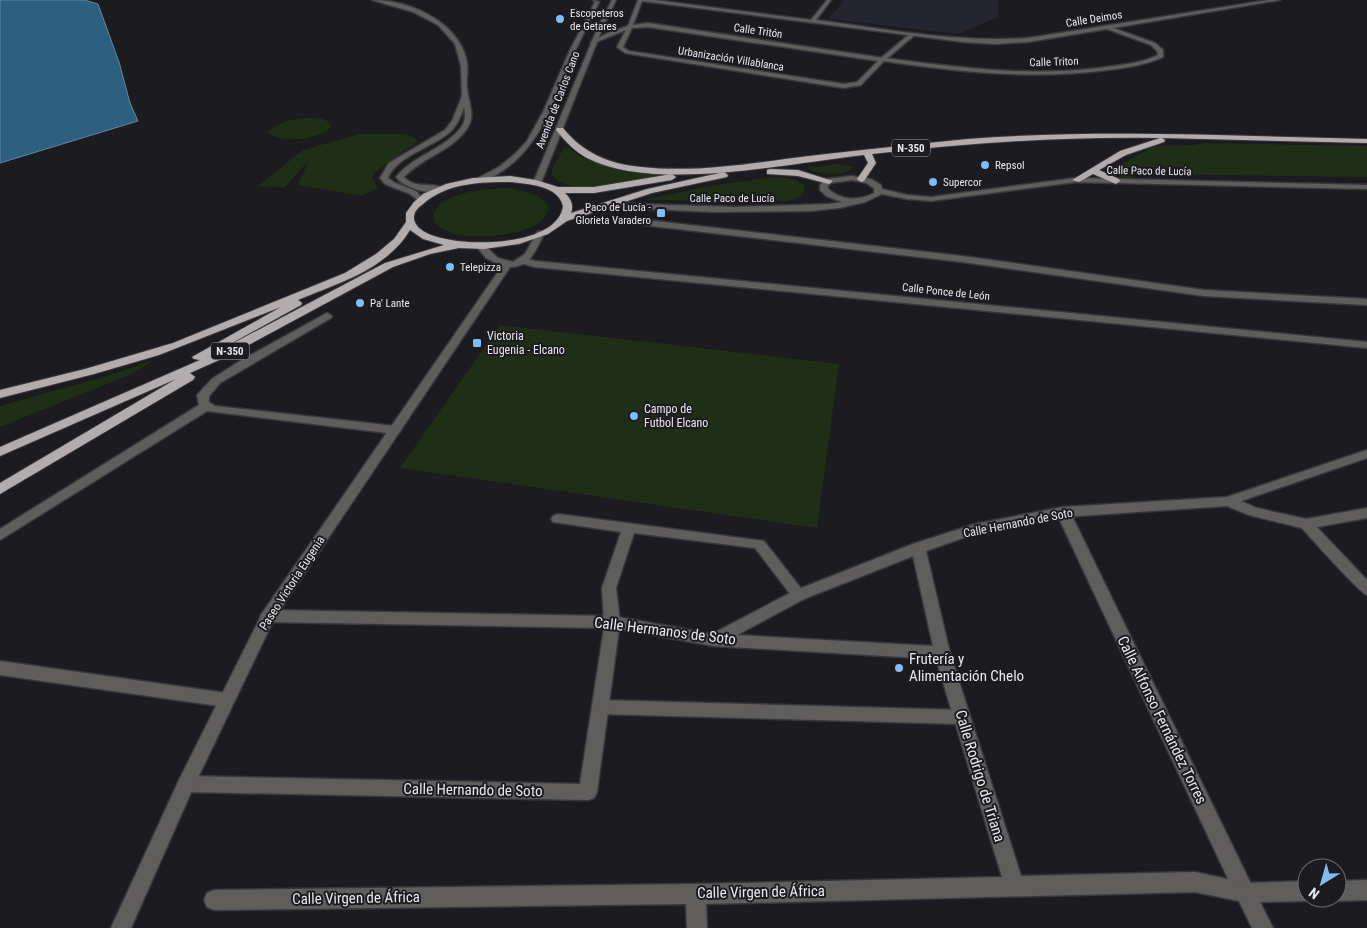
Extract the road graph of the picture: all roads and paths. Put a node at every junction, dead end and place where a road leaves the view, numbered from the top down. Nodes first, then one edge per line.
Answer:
1 (374, 0) edge
2 (595, 0) edge
3 (614, 0) edge
4 (642, 0) edge
5 (655, 0) edge
6 (830, 0) edge
7 (1232, 0) edge
8 (1278, 0) edge
9 (1231, 7) junction
10 (813, 21) junction
11 (630, 27) junction
12 (1106, 27) junction
13 (913, 34) junction
14 (593, 43) junction
15 (883, 59) junction
16 (465, 96) junction
17 (560, 130) junction
18 (1082, 136) junction
19 (1176, 137) junction
20 (1367, 141) edge
21 (867, 152) junction
22 (1123, 153) junction
23 (714, 169) junction
24 (741, 169) junction
25 (1094, 170) junction
26 (722, 176) junction
27 (861, 179) junction
28 (481, 180) junction
29 (1076, 180) junction
30 (829, 181) junction
31 (1116, 181) junction
32 (536, 183) junction
33 (1367, 187) edge
34 (441, 189) junction
35 (556, 190) junction
36 (879, 191) junction
37 (931, 198) junction
38 (868, 199) junction
39 (420, 200) junction
40 (858, 200) junction
41 (604, 205) junction
42 (564, 219) junction
43 (410, 222) junction
44 (646, 223) dead end
45 (540, 234) junction
46 (458, 245) junction
47 (480, 246) junction
48 (523, 261) junction
49 (508, 264) junction
50 (350, 274) junction
51 (1367, 302) edge
52 (327, 316) dead end
53 (1367, 345) edge
54 (224, 354) junction
55 (0, 394) edge
56 (206, 406) junction
57 (395, 430) junction
58 (0, 445) edge
59 (0, 452) edge
60 (1367, 454) edge
61 (0, 489) edge
62 (1228, 501) junction
63 (1062, 512) junction
64 (1367, 513) edge
65 (558, 520) dead end
66 (1306, 524) junction
67 (629, 528) junction
68 (0, 534) edge
69 (918, 548) junction
70 (1367, 590) edge
71 (799, 595) junction
72 (268, 616) junction
73 (612, 622) junction
74 (714, 640) junction
75 (942, 653) junction
76 (0, 668) edge
77 (226, 700) junction
78 (600, 706) junction
79 (962, 717) junction
80 (186, 784) junction
81 (1014, 887) junction
82 (1367, 890) edge
83 (1297, 891) edge
84 (1347, 891) edge
85 (1246, 893) junction
86 (696, 894) junction
87 (214, 900) dead end
88 (121, 928) edge
89 (697, 928) edge
90 (1263, 928) edge

1 - 16 street
2 - 28 street, Avenida de Carlos Cano
3 - 14 street, Avenida de Carlos Cano
4 - 5 street, Calle Deimos
4 - 11 street, Urbanización Villablanca
5 - 10 street, Calle Deimos
6 - 10 street
7 - 9 street
8 - 9 street, Calle Deimos
9 - 12 street, Calle Deimos
10 - 13 street, Calle Deimos
11 - 14 street, Calle Tritón
11 - 15 street, Calle Tritón
11 - 15 street, Urbanización Villablanca
12 - 13 street, Calle Deimos
12 - 15 street, Calle Triton
13 - 15 street
14 - 17 street, Avenida de Carlos Cano
16 - 34 street
16 - 39 street
17 - 23 highway
17 - 32 street, Avenida de Carlos Cano
18 - 19 highway, N-350
18 - 21 highway, N-350
18 - 22 highway
19 - 20 highway, N-350
19 - 22 highway
21 - 24 highway, N-350
21 - 27 highway
22 - 25 highway
23 - 24 highway, N-350
23 - 35 highway, N-350
24 - 26 highway, N-350
25 - 29 highway
25 - 31 highway
26 - 30 highway
26 - 41 highway, N-350
27 - 30 street
27 - 36 street
28 - 32 highway, N-350
28 - 34 highway, N-350
29 - 31 street, Calle Paco de Lucía
29 - 37 street, Calle Paco de Lucía
30 - 40 street
31 - 33 street, Calle Paco de Lucía
32 - 35 highway, N-350
34 - 39 highway, N-350
35 - 42 highway
36 - 37 street, Calle Paco de Lucía
36 - 38 street
37 - 38 street, Calle Paco de Lucía
38 - 40 street, Calle Paco de Lucía
39 - 43 highway, N-350
40 - 41 street, Calle Paco de Lucía
41 - 42 highway, N-350
42 - 45 highway, N-350
43 - 46 highway, N-350
43 - 50 highway, N-350
44 - 51 street
45 - 47 highway, N-350
45 - 48 street
46 - 47 highway, N-350
46 - 54 highway, N-350
47 - 49 street
48 - 49 street
48 - 53 street, Calle Ponce de León
49 - 57 street, Paseo Victoria Eugenia
50 - 55 highway
50 - 58 highway, N-350
52 - 56 street
54 - 59 highway, N-350
54 - 61 highway
56 - 57 street
56 - 68 street
57 - 72 street, Paseo Victoria Eugenia
60 - 62 street, Calle Hernando de Soto
62 - 63 street, Calle Hernando de Soto
62 - 66 street
63 - 69 street, Calle Hernando de Soto
63 - 85 street, Calle Alfonso Fernández Torres
64 - 66 street
65 - 67 street
66 - 70 street
67 - 71 street
67 - 73 street, Calle Hernando de Soto
69 - 71 street, Calle Hernando de Soto
69 - 75 street, Calle Rodrigo de Triana
71 - 74 street, Calle Hernando de Soto
72 - 73 street, Calle Hermanos de Soto
72 - 77 street, Paseo Victoria Eugenia
73 - 74 street, Calle Hermanos de Soto
73 - 78 street, Calle Hernando de Soto
74 - 75 street, Calle Hermanos de Soto
75 - 79 street, Calle Rodrigo de Triana
76 - 77 street
77 - 80 street, Paseo Victoria Eugenia
78 - 79 street
78 - 80 street, Calle Hernando de Soto
79 - 81 street, Calle Rodrigo de Triana
80 - 88 street, Paseo Victoria Eugenia
81 - 85 street, Calle Virgen de África
81 - 86 street, Calle Virgen de África
82 - 84 street
83 - 85 street, Calle Virgen de África
85 - 90 street, Calle Alfonso Fernández Torres
86 - 87 street, Calle Virgen de África
86 - 89 street

